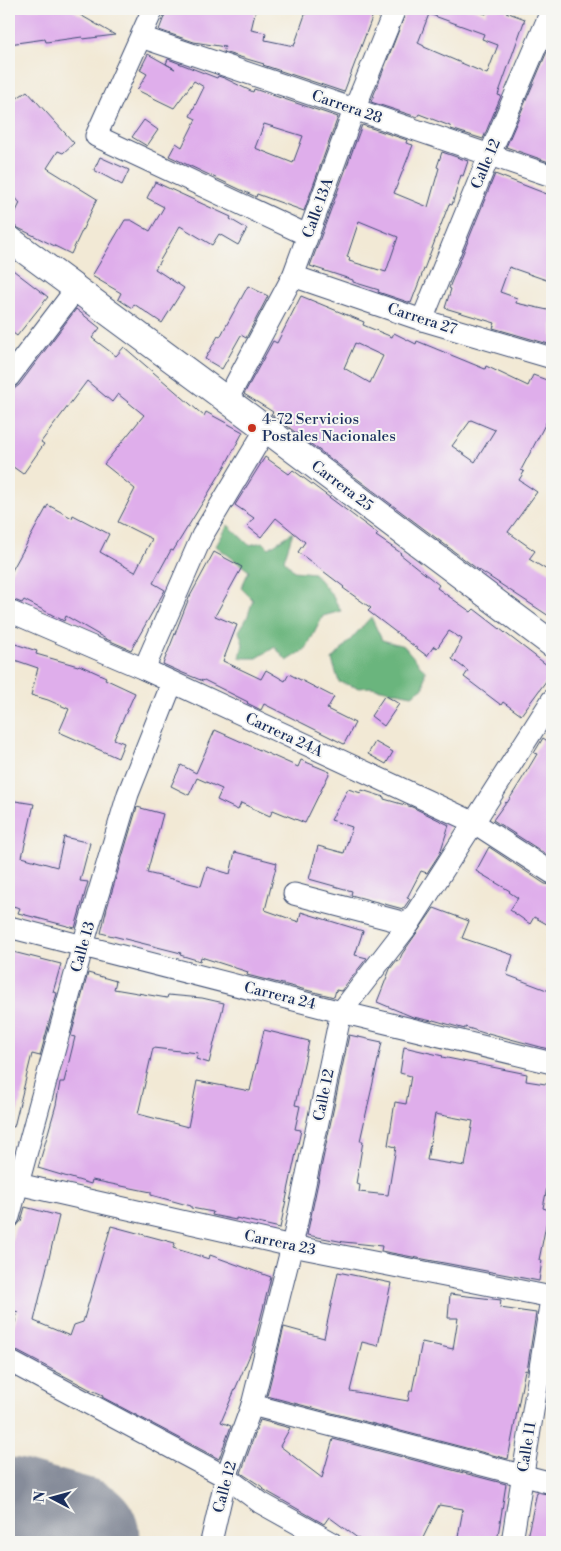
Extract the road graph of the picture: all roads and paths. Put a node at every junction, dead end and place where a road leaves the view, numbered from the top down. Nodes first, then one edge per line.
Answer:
1 (153, 9) edge
2 (395, 9) edge
3 (552, 9) edge
4 (141, 37) junction
5 (354, 110) junction
6 (489, 156) junction
7 (552, 176) edge
8 (307, 235) junction
9 (9, 240) edge
10 (293, 276) junction
11 (76, 289) junction
12 (422, 320) junction
13 (552, 358) edge
14 (9, 377) edge
15 (227, 400) junction
16 (266, 429) junction
17 (9, 611) edge
18 (552, 644) edge
19 (144, 669) junction
20 (172, 683) junction
21 (552, 700) edge
22 (473, 822) junction
23 (552, 873) edge
24 (294, 894) dead end
25 (409, 924) junction
26 (9, 926) edge
27 (83, 945) junction
28 (341, 1012) junction
29 (552, 1063) edge
30 (13, 1183) edge
31 (9, 1217) edge
32 (292, 1246) junction
33 (552, 1293) edge
34 (552, 1297) edge
35 (9, 1361) edge
36 (252, 1404) junction
37 (226, 1476) junction
38 (522, 1476) junction
39 (552, 1482) edge
40 (211, 1542) edge
41 (331, 1542) edge
42 (512, 1542) edge

1 - 4 street
2 - 5 street, Calle 13A
3 - 6 street, Calle 12
4 - 5 street, Carrera 28
4 - 8 street
5 - 6 street, Carrera 28
5 - 8 street, Calle 13A
6 - 7 street, Carrera 28
6 - 12 street, Calle 12
8 - 10 street, Calle 13A
9 - 11 main road, Carrera 25
10 - 12 street, Carrera 27
10 - 15 street, Calle 13A
11 - 14 street
11 - 15 main road, Carrera 25
12 - 13 street, Carrera 27
15 - 16 main road, Carrera 25
16 - 18 main road, Carrera 25
16 - 19 street
17 - 19 street, Carrera 24A
19 - 20 street, Carrera 24A
20 - 22 street, Carrera 24A
20 - 27 street, Calle 13
21 - 22 street, Calle 12
22 - 23 street, Carrera 24A
22 - 25 street, Calle 12
24 - 25 street
25 - 28 street, Calle 12
26 - 27 street, Carrera 24
27 - 28 street, Carrera 24
27 - 30 street, Calle 13
28 - 29 street, Carrera 24
28 - 32 street, Calle 12
30 - 31 street, Calle 13
30 - 32 street, Carrera 23
32 - 34 street, Carrera 23
32 - 36 street, Calle 12
33 - 34 street, Calle 11
34 - 38 street, Calle 11
35 - 37 street
36 - 37 street, Calle 12
36 - 38 street
37 - 40 street, Calle 12
37 - 41 street
38 - 39 street
38 - 42 street, Calle 11

